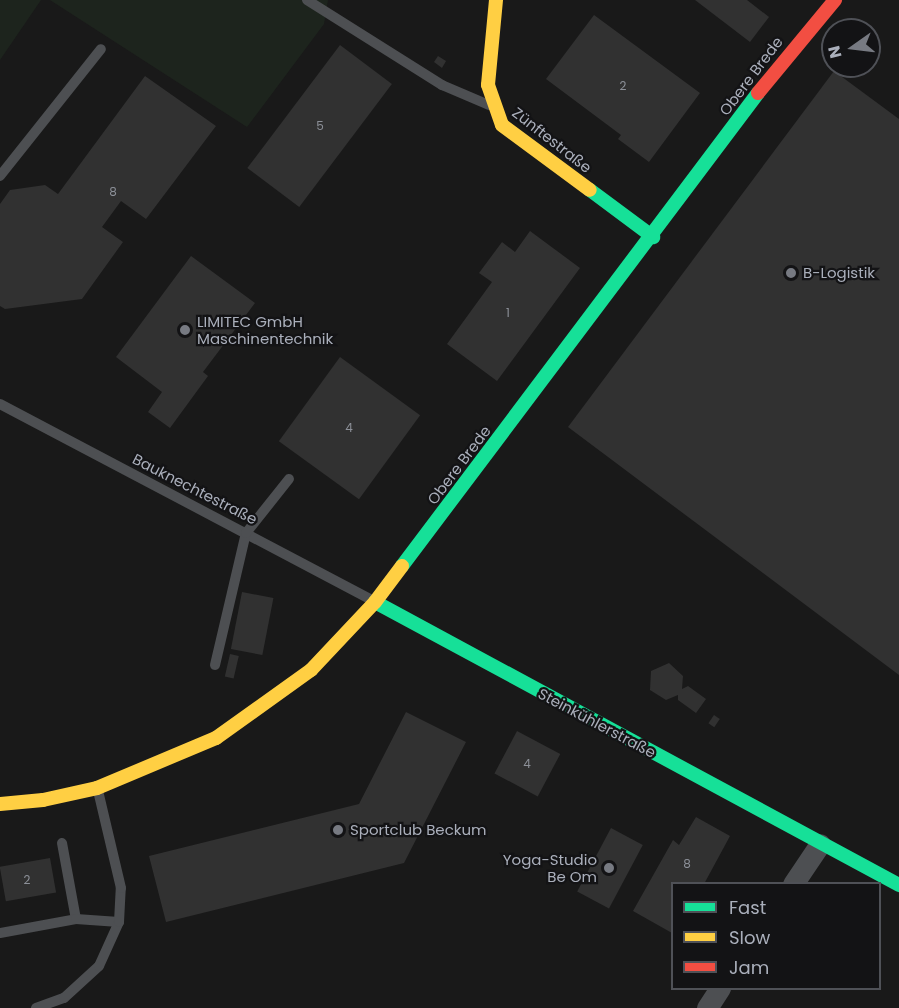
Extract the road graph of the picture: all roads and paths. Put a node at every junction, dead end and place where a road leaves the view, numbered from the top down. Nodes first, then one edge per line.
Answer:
1 (307, 0) edge
2 (496, 0) edge
3 (835, 0) edge
4 (101, 49) dead end
5 (492, 106) junction
6 (0, 176) edge
7 (652, 237) junction
8 (0, 404) edge
9 (289, 479) dead end
10 (246, 532) junction
11 (375, 602) junction
12 (215, 666) dead end
13 (97, 788) junction
14 (0, 804) edge
15 (62, 843) dead end
16 (820, 844) junction
17 (794, 882) edge
18 (899, 885) edge
19 (76, 919) junction
20 (119, 922) junction
21 (0, 933) edge
22 (719, 990) edge
23 (36, 1008) edge
24 (707, 1008) edge

1 - 5 lane
2 - 5 street, Zünftestraße
3 - 7 street, Obere Brede
4 - 6 lane
5 - 7 street, Zünftestraße
7 - 11 street, Obere Brede
8 - 10 lane, Bauknechtestraße
9 - 10 lane
10 - 11 lane, Bauknechtestraße
10 - 12 lane
11 - 13 street, Obere Brede
11 - 16 street, Steinkühlerstraße
13 - 14 street, Obere Brede
13 - 20 lane
15 - 19 lane
16 - 17 street
16 - 18 street, Steinkühlerstraße
19 - 20 lane
19 - 21 lane
20 - 23 lane
22 - 24 street

